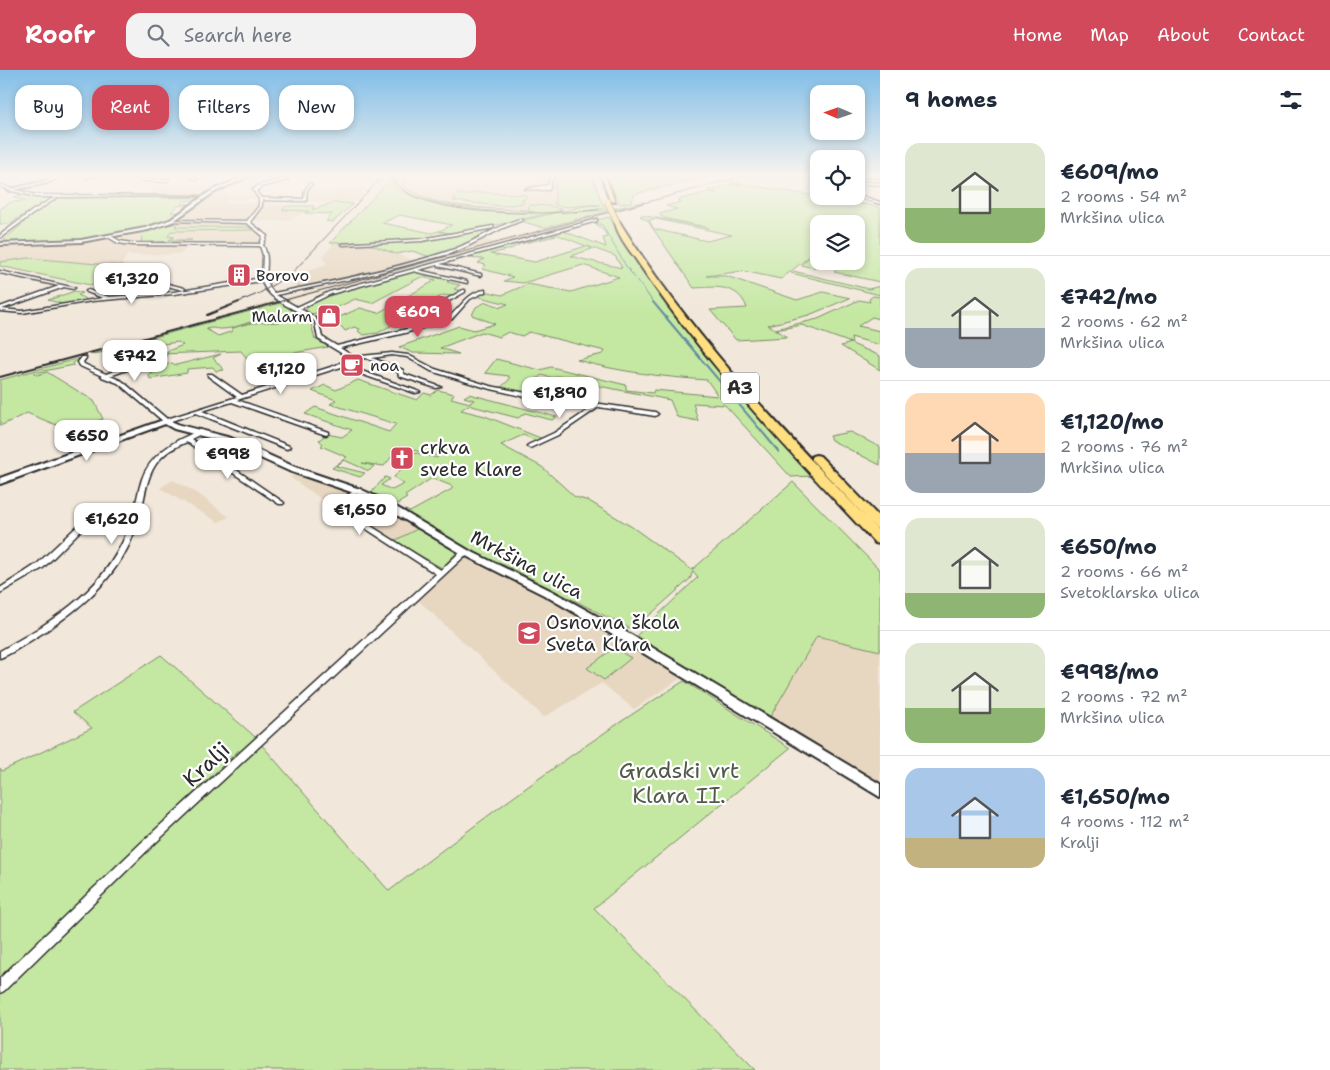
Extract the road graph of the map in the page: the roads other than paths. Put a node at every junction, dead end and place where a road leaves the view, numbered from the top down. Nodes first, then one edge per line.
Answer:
1 (20, 222) edge
2 (168, 222) edge
3 (173, 222) edge
4 (182, 222) edge
5 (188, 222) junction
6 (248, 222) joint
7 (515, 222) edge
8 (590, 222) edge
9 (620, 222) joint
10 (179, 223) junction
11 (500, 226) junction
12 (154, 227) junction
13 (0, 237) edge
14 (110, 237) junction
15 (0, 244) edge
16 (344, 244) dead end
17 (261, 245) junction
18 (437, 264) junction
19 (414, 270) junction
20 (0, 272) edge
21 (480, 275) dead end
22 (133, 276) dead end
23 (265, 279) junction
24 (466, 282) dead end
25 (103, 283) dead end
26 (64, 286) junction
27 (73, 288) dead end
28 (88, 291) dead end
29 (187, 291) junction
30 (464, 291) dead end
31 (484, 291) dead end
32 (140, 294) junction
33 (273, 294) junction
34 (107, 298) junction
35 (0, 309) edge
36 (296, 309) junction
37 (425, 325) junction
38 (336, 348) junction
39 (163, 355) dead end
40 (366, 357) junction
41 (84, 358) dead end
42 (349, 359) junction
43 (341, 365) junction
44 (210, 375) dead end
45 (104, 376) junction
46 (438, 387) dead end
47 (416, 392) dead end
48 (241, 397) junction
49 (232, 400) junction
50 (599, 405) junction
51 (196, 411) junction
52 (655, 414) dead end
53 (166, 422) junction
54 (201, 432) junction
55 (326, 433) dead end
56 (187, 439) junction
57 (530, 446) dead end
58 (287, 447) dead end
59 (0, 481) edge
60 (357, 491) junction
61 (281, 503) dead end
62 (135, 519) junction
63 (880, 524) edge
64 (880, 540) edge
65 (465, 552) junction
66 (441, 574) junction
67 (0, 591) edge
68 (0, 655) edge
69 (880, 791) edge
70 (0, 987) edge

1 - 13 street
2 - 12 street
3 - 10 street
4 - 5 street
5 - 6 street
5 - 10 street
6 - 17 street
7 - 11 street
8 - 18 street
9 - 63 highway, A3
9 - 64 highway, A3
10 - 12 street
11 - 16 street
11 - 33 street
12 - 14 street
14 - 15 street
14 - 17 street
17 - 23 street
18 - 19 street
18 - 21 street
19 - 24 street
19 - 36 street
20 - 26 street
22 - 29 street
23 - 29 street
23 - 33 street
25 - 32 street
26 - 27 street
26 - 35 street
28 - 34 street
29 - 32 street
30 - 37 street
31 - 37 street
32 - 34 street
33 - 36 street
34 - 35 street
36 - 38 street
37 - 38 street
38 - 42 street
39 - 45 street
40 - 42 street
40 - 46 street
40 - 50 street
41 - 45 street, Mrkšina ulica
42 - 43 street
43 - 47 street
43 - 48 street
44 - 48 street
45 - 53 street, Mrkšina ulica
48 - 49 street
49 - 51 street
49 - 55 street
50 - 52 street
50 - 57 street
51 - 53 street
51 - 58 street
53 - 54 street, Mrkšina ulica
53 - 59 street
54 - 56 street
54 - 60 street, Mrkšina ulica
56 - 61 street
56 - 62 street
60 - 65 street, Mrkšina ulica
60 - 66 street
62 - 67 street
62 - 68 street
65 - 66 street, Kralji
65 - 69 street, Mrkšina ulica
66 - 70 street, Kralji

